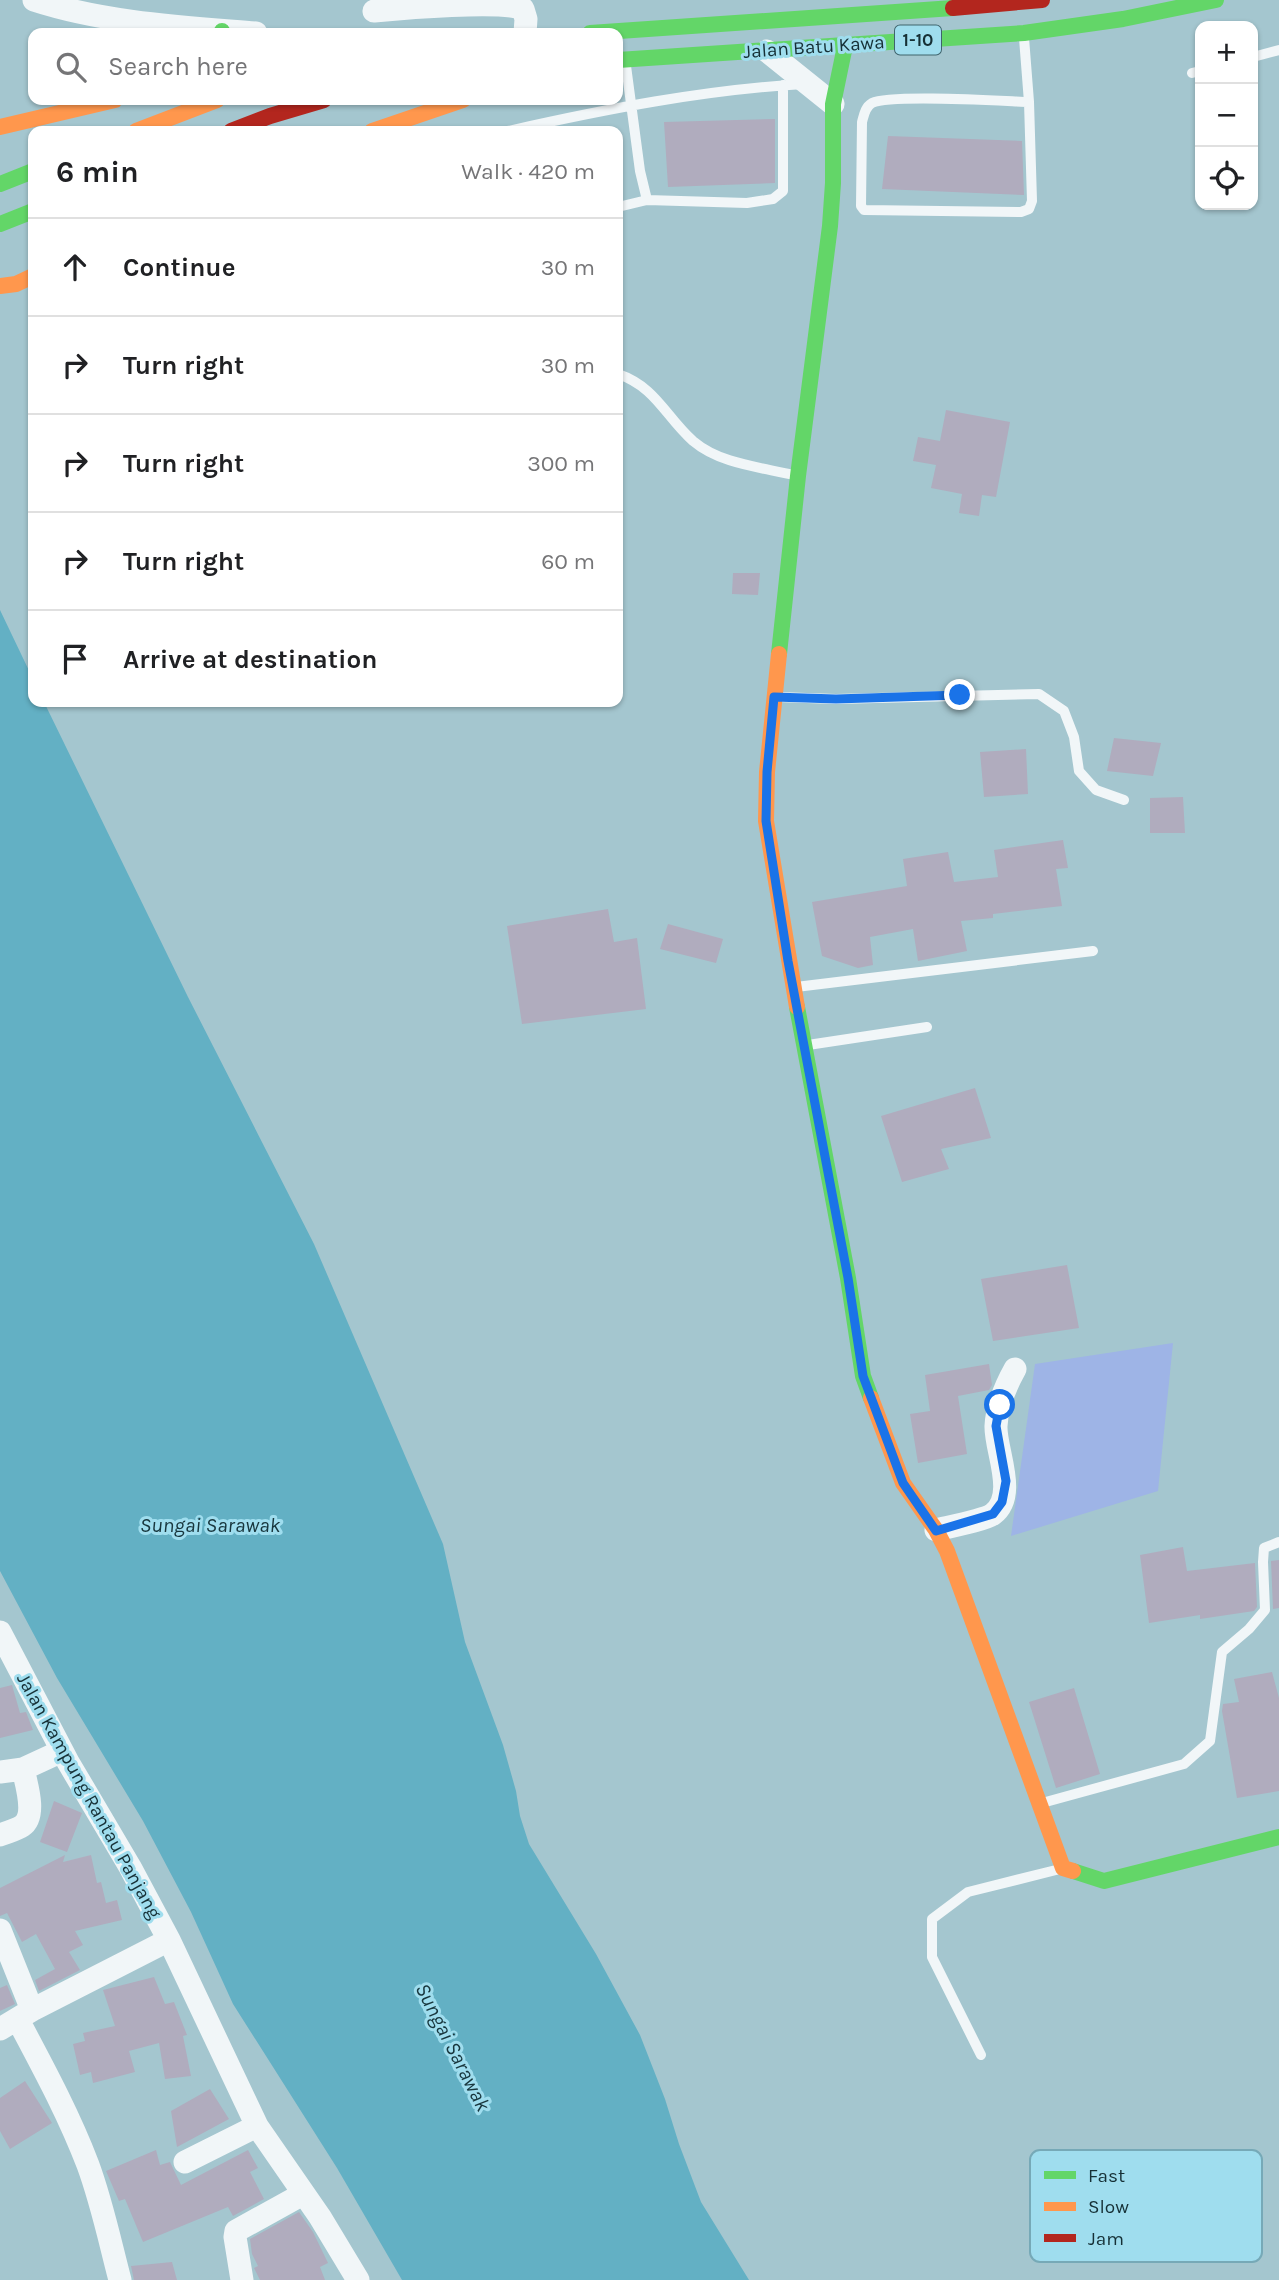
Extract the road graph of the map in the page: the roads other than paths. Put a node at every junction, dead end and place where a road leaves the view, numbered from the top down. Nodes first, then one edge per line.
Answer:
1 (34, 0) edge
2 (1042, 0) edge
3 (1216, 0) edge
4 (372, 15) edge
5 (192, 28) edge
6 (525, 28) edge
7 (623, 31) edge
8 (1024, 33) junction
9 (845, 46) junction
10 (1279, 50) edge
11 (767, 51) junction
12 (1258, 56) edge
13 (623, 60) edge
14 (623, 67) edge
15 (809, 84) junction
16 (783, 85) junction
17 (1029, 102) junction
18 (633, 104) junction
19 (833, 104) junction
20 (94, 105) edge
21 (204, 105) edge
22 (307, 105) edge
23 (448, 105) edge
24 (149, 126) edge
25 (244, 126) edge
26 (387, 126) edge
27 (531, 126) edge
28 (0, 127) edge
29 (28, 173) edge
30 (0, 184) edge
31 (847, 184) junction
32 (647, 200) junction
33 (623, 206) edge
34 (28, 213) edge
35 (6, 222) edge
36 (28, 278) edge
37 (0, 286) edge
38 (623, 376) edge
39 (798, 476) junction
40 (774, 697) junction
41 (1124, 800) dead end
42 (1093, 951) dead end
43 (794, 988) junction
44 (927, 1027) dead end
45 (806, 1045) junction
46 (1015, 1369) dead end
47 (936, 1531) junction
48 (1279, 1542) edge
49 (0, 1632) edge
50 (62, 1751) junction
51 (23, 1769) junction
52 (0, 1772) edge
53 (1039, 1804) junction
54 (0, 1835) edge
55 (1279, 1837) edge
56 (1063, 1868) junction
57 (0, 1930) edge
58 (169, 1940) junction
59 (16, 2019) edge
60 (981, 2055) dead end
61 (257, 2126) junction
62 (185, 2162) dead end
63 (303, 2194) junction
64 (120, 2280) edge
65 (242, 2280) edge
66 (358, 2280) edge

1 - 5 street
2 - 7 main road, Jalan Batu Kawa / 1-10
3 - 8 main road, Jalan Batu Kawa / 1-10
4 - 6 street
8 - 9 main road, Jalan Batu Kawa / 1-10
8 - 17 lane
9 - 11 main road, Jalan Batu Kawa / 1-10
9 - 19 main road
10 - 12 lane
11 - 13 main road, Jalan Batu Kawa / 1-10
11 - 15 street
14 - 18 lane
15 - 16 lane
15 - 19 street
16 - 18 lane
16 - 32 lane
17 - 31 lane
17 - 31 lane
18 - 27 lane
18 - 32 lane
19 - 31 main road
20 - 28 main road
21 - 24 main road
22 - 25 main road
23 - 26 main road
29 - 30 main road
31 - 39 main road
32 - 33 lane
34 - 35 main road
36 - 37 main road
38 - 39 lane
39 - 40 main road
40 - 41 lane
40 - 43 main road
42 - 43 lane
43 - 45 main road
44 - 45 lane
45 - 47 main road
46 - 47 street
47 - 53 main road
48 - 53 lane
49 - 50 street, Jalan Kampung Rantau Panjang
50 - 51 street
50 - 58 street, Jalan Kampung Rantau Panjang
51 - 52 street
51 - 54 street
53 - 56 main road
55 - 56 main road
56 - 60 lane
57 - 59 street
58 - 59 street, Jalan Kampung Rantau Panjang
58 - 61 street
59 - 64 street
61 - 62 street
61 - 63 street
63 - 65 street
63 - 66 street

